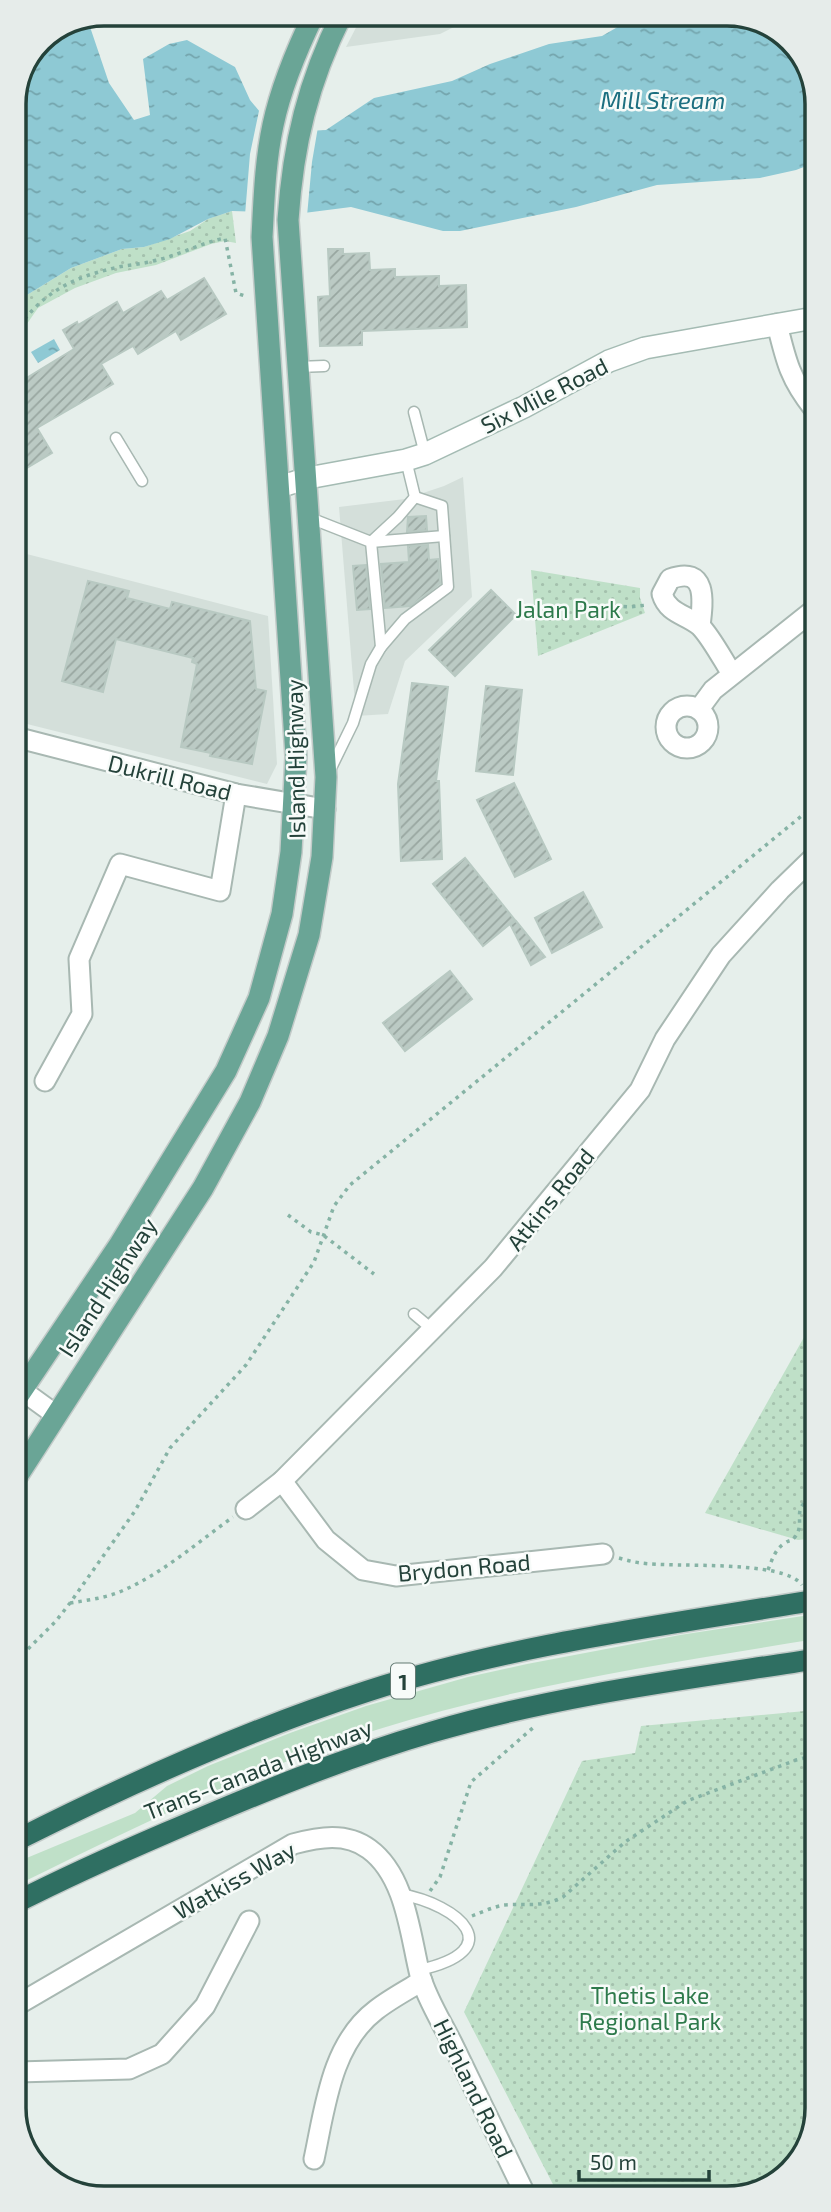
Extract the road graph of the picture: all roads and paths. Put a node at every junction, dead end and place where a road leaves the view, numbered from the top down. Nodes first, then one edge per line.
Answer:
1 (309, 26) edge
2 (337, 26) edge
3 (236, 293) dead end
4 (26, 316) edge
5 (805, 319) edge
6 (777, 324) junction
7 (324, 366) dead end
8 (298, 367) junction
9 (805, 398) edge
10 (414, 412) dead end
11 (116, 438) dead end
12 (415, 457) junction
13 (308, 478) junction
14 (142, 481) dead end
15 (279, 487) junction
16 (415, 497) junction
17 (310, 519) junction
18 (444, 536) junction
19 (371, 542) junction
20 (664, 600) junction
21 (615, 606) dead end
22 (805, 616) edge
23 (700, 626) junction
24 (381, 647) junction
25 (732, 674) junction
26 (699, 709) dead end
27 (26, 740) edge
28 (326, 777) junction
29 (236, 794) junction
30 (294, 805) junction
31 (326, 809) junction
32 (805, 812) edge
33 (805, 866) edge
34 (45, 1081) dead end
35 (288, 1215) dead end
36 (323, 1235) junction
37 (374, 1274) dead end
38 (414, 1314) dead end
39 (433, 1330) junction
40 (26, 1380) edge
41 (26, 1397) edge
42 (56, 1415) junction
43 (26, 1462) edge
44 (282, 1481) junction
45 (805, 1502) edge
46 (246, 1509) joint
47 (603, 1554) joint
48 (768, 1570) junction
49 (805, 1588) edge
50 (805, 1602) edge
51 (70, 1603) junction
52 (26, 1651) edge
53 (805, 1660) edge
54 (547, 1720) dead end
55 (805, 1758) edge
56 (26, 1836) edge
57 (400, 1894) junction
58 (26, 1897) edge
59 (425, 1899) junction
60 (460, 1920) junction
61 (249, 1921) dead end
62 (420, 1975) junction
63 (26, 2000) edge
64 (26, 2072) edge
65 (314, 2159) dead end
66 (521, 2186) edge

1 - 15 main road, Island Highway
2 - 8 main road, Island Highway
3 - 4 path
5 - 6 main road, Six Mile Road
6 - 9 street
6 - 12 main road, Six Mile Road
7 - 8 lane
8 - 13 main road, Island Highway
10 - 12 lane
11 - 14 lane
12 - 13 main road, Six Mile Road
12 - 16 lane
13 - 15 main road, Six Mile Road
13 - 17 main road, Island Highway
15 - 30 main road, Island Highway
16 - 18 lane
16 - 19 lane
17 - 19 lane
17 - 28 main road, Island Highway
18 - 19 lane
18 - 24 lane
19 - 24 lane
20 - 21 path
20 - 23 street
20 - 23 street
22 - 25 street
23 - 25 street
24 - 28 lane
25 - 26 street
27 - 29 street, Dukrill Road
28 - 31 main road, Island Highway
29 - 30 street, Dukrill Road
29 - 34 street
30 - 31 street, Dukrill Road
30 - 40 main road, Island Highway
31 - 42 main road, Island Highway
32 - 36 path
33 - 39 street, Atkins Road
35 - 36 path
36 - 37 path
36 - 51 path
38 - 39 lane
39 - 44 street, Atkins Road
41 - 42 street
42 - 43 main road, Island Highway
44 - 46 street, Atkins Road
44 - 47 street, Brydon Road
45 - 48 path
46 - 51 path
47 - 48 path
48 - 49 path
50 - 56 highway, Trans-Canada Highway / 1
51 - 52 path
53 - 58 highway, Trans-Canada Highway
54 - 59 path
55 - 60 path
57 - 59 lane
57 - 62 street, Watkiss Way
57 - 63 street, Watkiss Way
59 - 60 lane
60 - 62 lane
61 - 64 street
62 - 65 street
62 - 66 street, Highland Road

